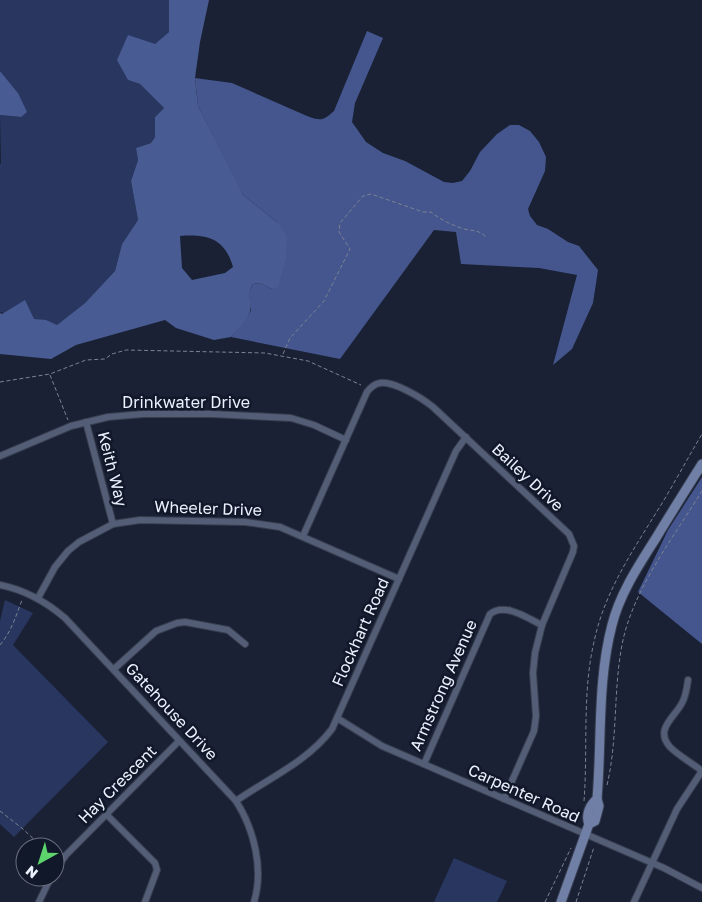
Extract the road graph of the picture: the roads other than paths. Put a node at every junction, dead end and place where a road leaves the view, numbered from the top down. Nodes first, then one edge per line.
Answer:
1 (86, 422) junction
2 (466, 437) junction
3 (346, 440) junction
4 (0, 456) edge
5 (702, 464) edge
6 (113, 524) junction
7 (302, 536) junction
8 (399, 579) junction
9 (0, 585) edge
10 (38, 598) junction
11 (542, 625) junction
12 (245, 644) dead end
13 (114, 669) junction
14 (688, 680) dead end
15 (338, 718) junction
16 (180, 741) junction
17 (424, 764) junction
18 (702, 771) edge
19 (504, 799) junction
20 (236, 801) junction
21 (106, 814) junction
22 (586, 834) junction
23 (65, 856) edge
24 (651, 863) junction
25 (46, 887) edge
26 (702, 888) edge
27 (39, 902) edge
28 (146, 902) edge
29 (254, 902) edge
30 (560, 902) edge
31 (634, 902) edge

1 - 3 street, Drinkwater Drive
1 - 4 street, Drinkwater Drive
1 - 6 street, Keith Way
2 - 3 street, Bailey Drive
2 - 8 street, Flockhart Road
2 - 11 street, Bailey Drive
3 - 7 street, Bailey Drive
5 - 22 main road
6 - 7 street, Wheeler Drive
6 - 10 street, Wheeler Drive
7 - 8 street, Wheeler Drive
8 - 15 street, Flockhart Road
9 - 10 street, Gatehouse Drive
10 - 13 street, Gatehouse Drive
11 - 17 street, Armstrong Avenue
11 - 19 street, Bailey Drive
12 - 13 street
13 - 16 street, Gatehouse Drive
14 - 18 street
15 - 17 street, Carpenter Road
15 - 20 street, Flockhart Road
16 - 20 street, Gatehouse Drive
16 - 21 street, Hay Crescent
17 - 19 street, Carpenter Road
18 - 24 street
19 - 22 street, Carpenter Road
20 - 29 street, Gatehouse Drive
21 - 23 street, Hay Crescent
21 - 28 street
22 - 24 street, Carpenter Road
22 - 30 main road
24 - 26 street, Carpenter Road
24 - 31 street
25 - 27 street

